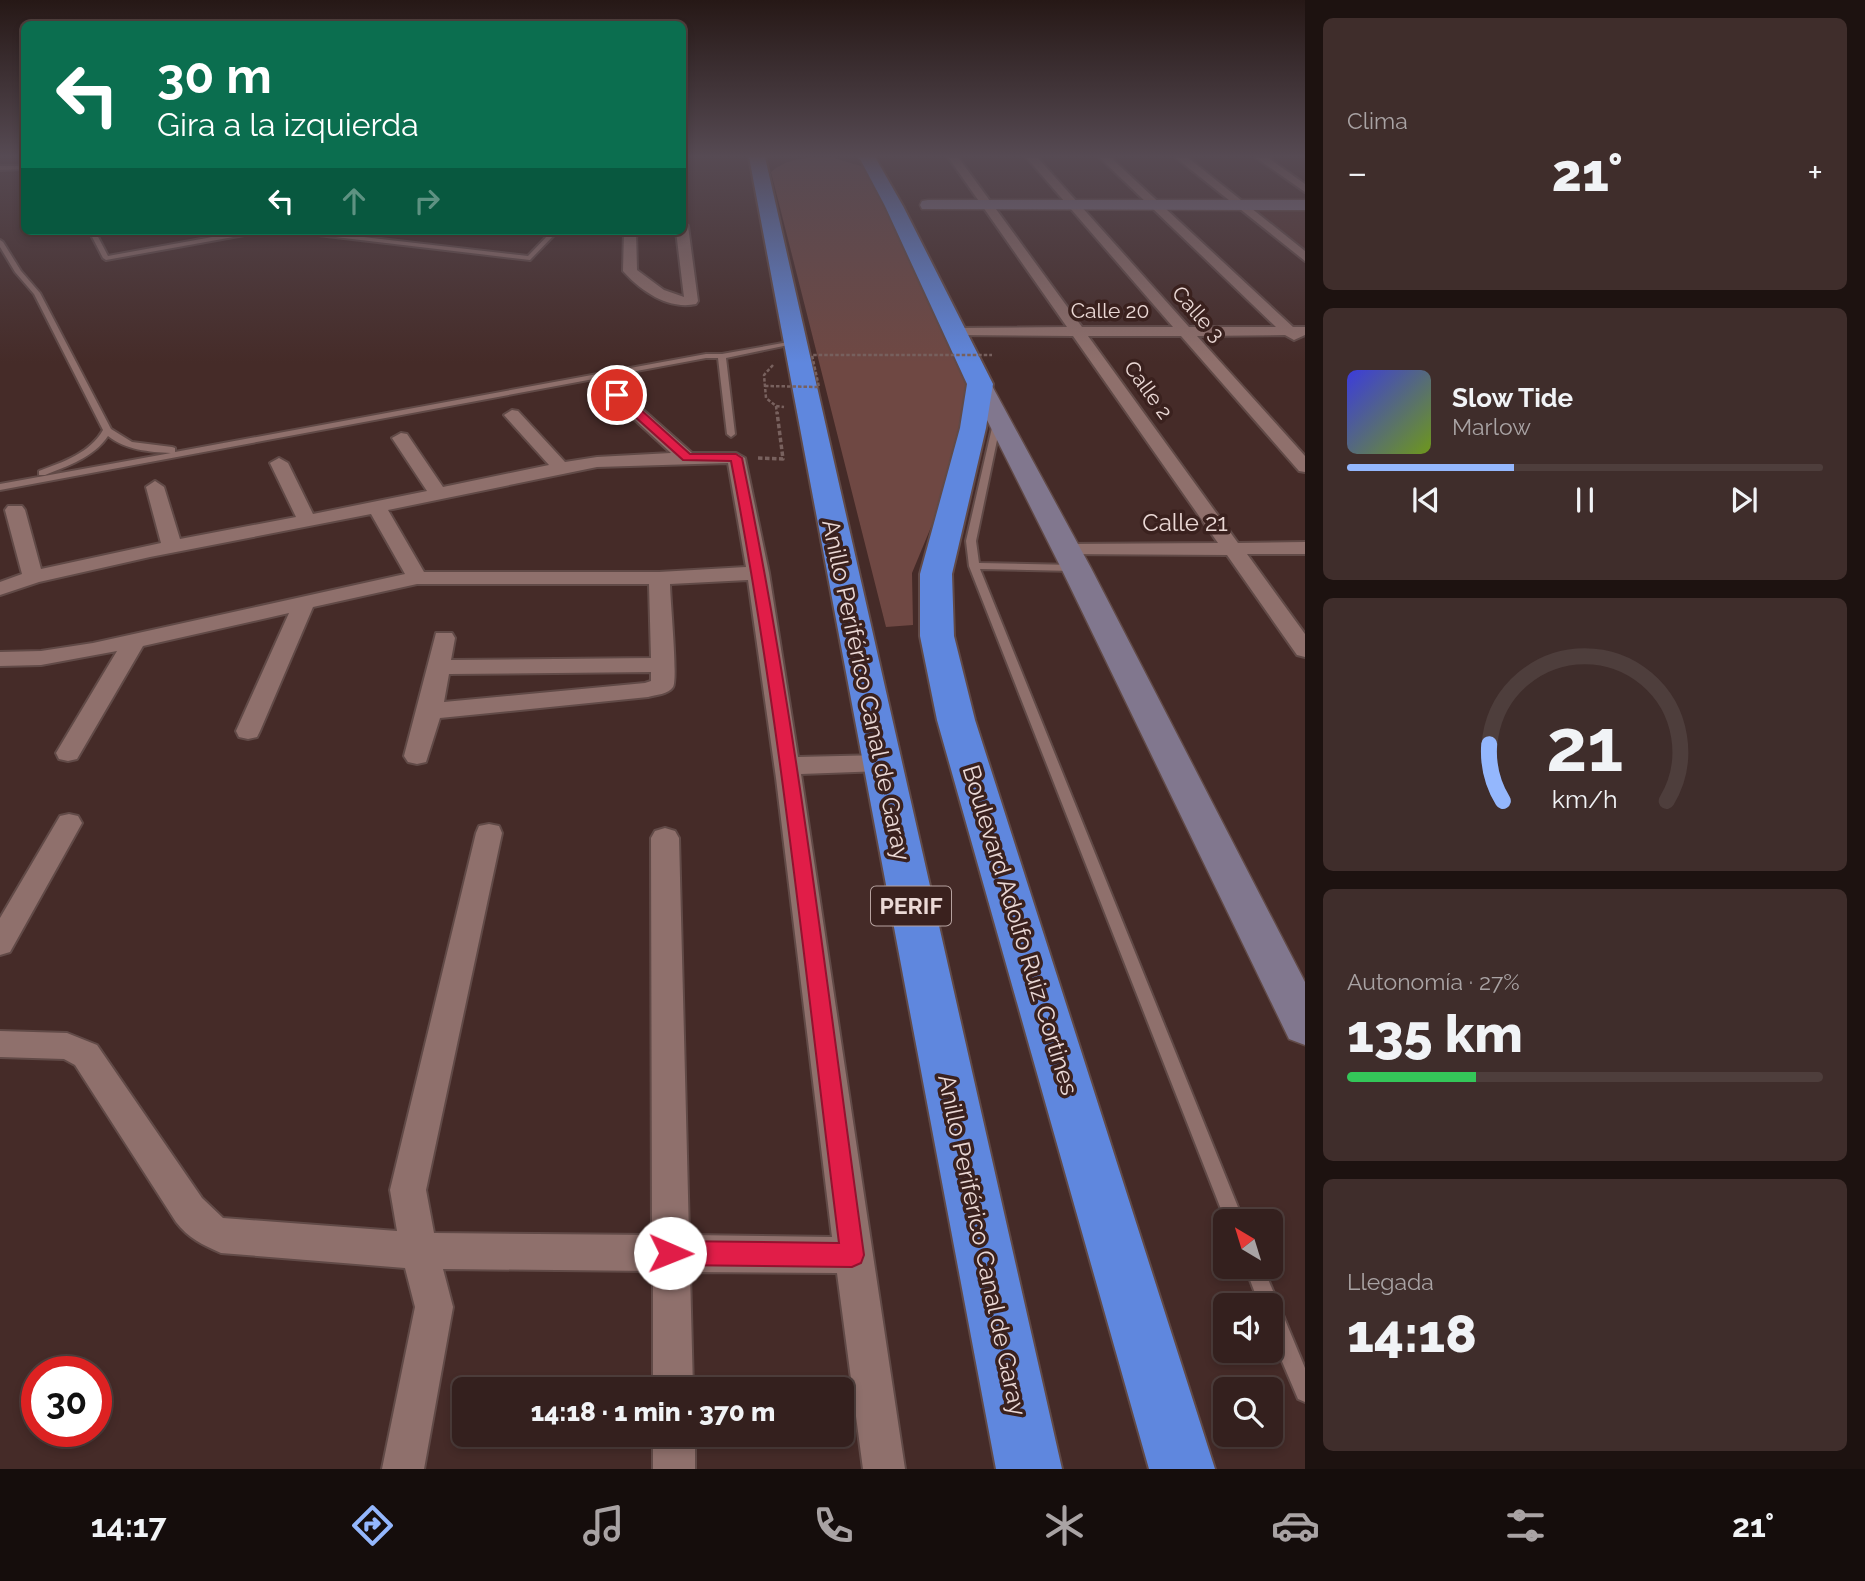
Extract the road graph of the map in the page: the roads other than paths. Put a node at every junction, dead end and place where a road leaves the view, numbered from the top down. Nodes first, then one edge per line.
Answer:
1 (774, 226) edge
2 (902, 226) edge
3 (1002, 226) edge
4 (1091, 226) edge
5 (1178, 226) edge
6 (1265, 226) edge
7 (94, 235) edge
8 (233, 235) edge
9 (331, 235) edge
10 (551, 235) edge
11 (630, 235) edge
12 (683, 235) edge
13 (0, 242) edge
14 (1305, 257) edge
15 (1185, 331) junction
16 (1297, 331) edge
17 (957, 332) junction
18 (1078, 332) junction
19 (794, 343) junction
20 (1305, 346) edge
21 (722, 356) junction
22 (986, 369) junction
23 (617, 395) dead end
24 (512, 415) dead end
25 (997, 420) junction
26 (107, 430) junction
27 (401, 438) dead end
28 (734, 446) junction
29 (211, 448) junction
30 (687, 457) junction
31 (279, 463) dead end
32 (1305, 467) edge
33 (561, 468) junction
34 (0, 486) edge
35 (155, 487) dead end
36 (438, 493) junction
37 (377, 508) junction
38 (15, 510) dead end
39 (307, 520) junction
40 (172, 546) junction
41 (1305, 548) edge
42 (1233, 549) junction
43 (1071, 559) junction
44 (974, 566) junction
45 (760, 573) junction
46 (33, 577) junction
47 (417, 578) junction
48 (659, 578) junction
49 (0, 589) edge
50 (305, 602) junction
51 (444, 638) dead end
52 (135, 640) junction
53 (1305, 650) edge
54 (0, 659) edge
55 (663, 665) junction
56 (439, 667) junction
57 (430, 711) junction
58 (248, 731) dead end
59 (68, 753) dead end
60 (417, 757) dead end
61 (882, 763) junction
62 (788, 766) junction
63 (69, 823) dead end
64 (489, 833) dead end
65 (664, 838) dead end
66 (0, 944) edge
67 (1305, 1026) edge
68 (0, 1044) edge
69 (1231, 1209) edge
70 (419, 1251) junction
71 (670, 1253) junction
72 (852, 1255) junction
73 (1283, 1338) edge
74 (673, 1377) edge
75 (1305, 1392) edge
76 (1030, 1444) edge
77 (674, 1447) edge
78 (403, 1469) edge
79 (674, 1469) edge
80 (884, 1469) edge
81 (1182, 1469) edge

1 - 19 highway, Anillo Periférico Canal de Garay / PERIF
2 - 17 highway
3 - 18 street, Calle 2
4 - 15 street, Calle 3
5 - 16 street
6 - 14 street
7 - 8 lane
9 - 10 lane
11 - 12 street
13 - 26 lane
15 - 16 street, Calle 20
15 - 18 street, Calle 20
15 - 32 street, Calle 3
16 - 20 street
17 - 18 street, Calle 20
17 - 22 highway
18 - 42 street, Calle 2
19 - 21 lane
19 - 61 highway, Anillo Periférico Canal de Garay / PERIF
21 - 28 lane
21 - 29 lane
22 - 25 main road
22 - 81 highway, Boulevard Adolfo Ruiz Cortines
23 - 30 street
24 - 33 street
25 - 43 main road
25 - 44 lane
26 - 29 lane
26 - 34 lane
27 - 36 street
28 - 30 street
28 - 45 street
29 - 34 lane
30 - 33 street
31 - 39 street
33 - 36 street
35 - 40 street
36 - 37 street
37 - 39 street
37 - 47 street
38 - 46 street
39 - 40 street
40 - 46 street
41 - 42 street, Calle 21
42 - 43 street, Calle 21
42 - 53 street, Calle 2
43 - 44 lane
43 - 67 main road
44 - 69 lane
45 - 48 street
45 - 62 street
46 - 49 street
47 - 48 street
47 - 50 street
48 - 55 street
50 - 52 street
50 - 58 street
51 - 56 street
52 - 54 street
52 - 59 street
55 - 56 street
55 - 57 street
56 - 57 street
57 - 60 street
61 - 62 street
61 - 76 highway, Anillo Periférico Canal de Garay / PERIF
62 - 72 street
63 - 66 street
64 - 70 street
65 - 71 street
68 - 70 street
70 - 71 street
70 - 78 street
71 - 72 street
71 - 74 street
72 - 80 street
73 - 75 lane
77 - 79 street

